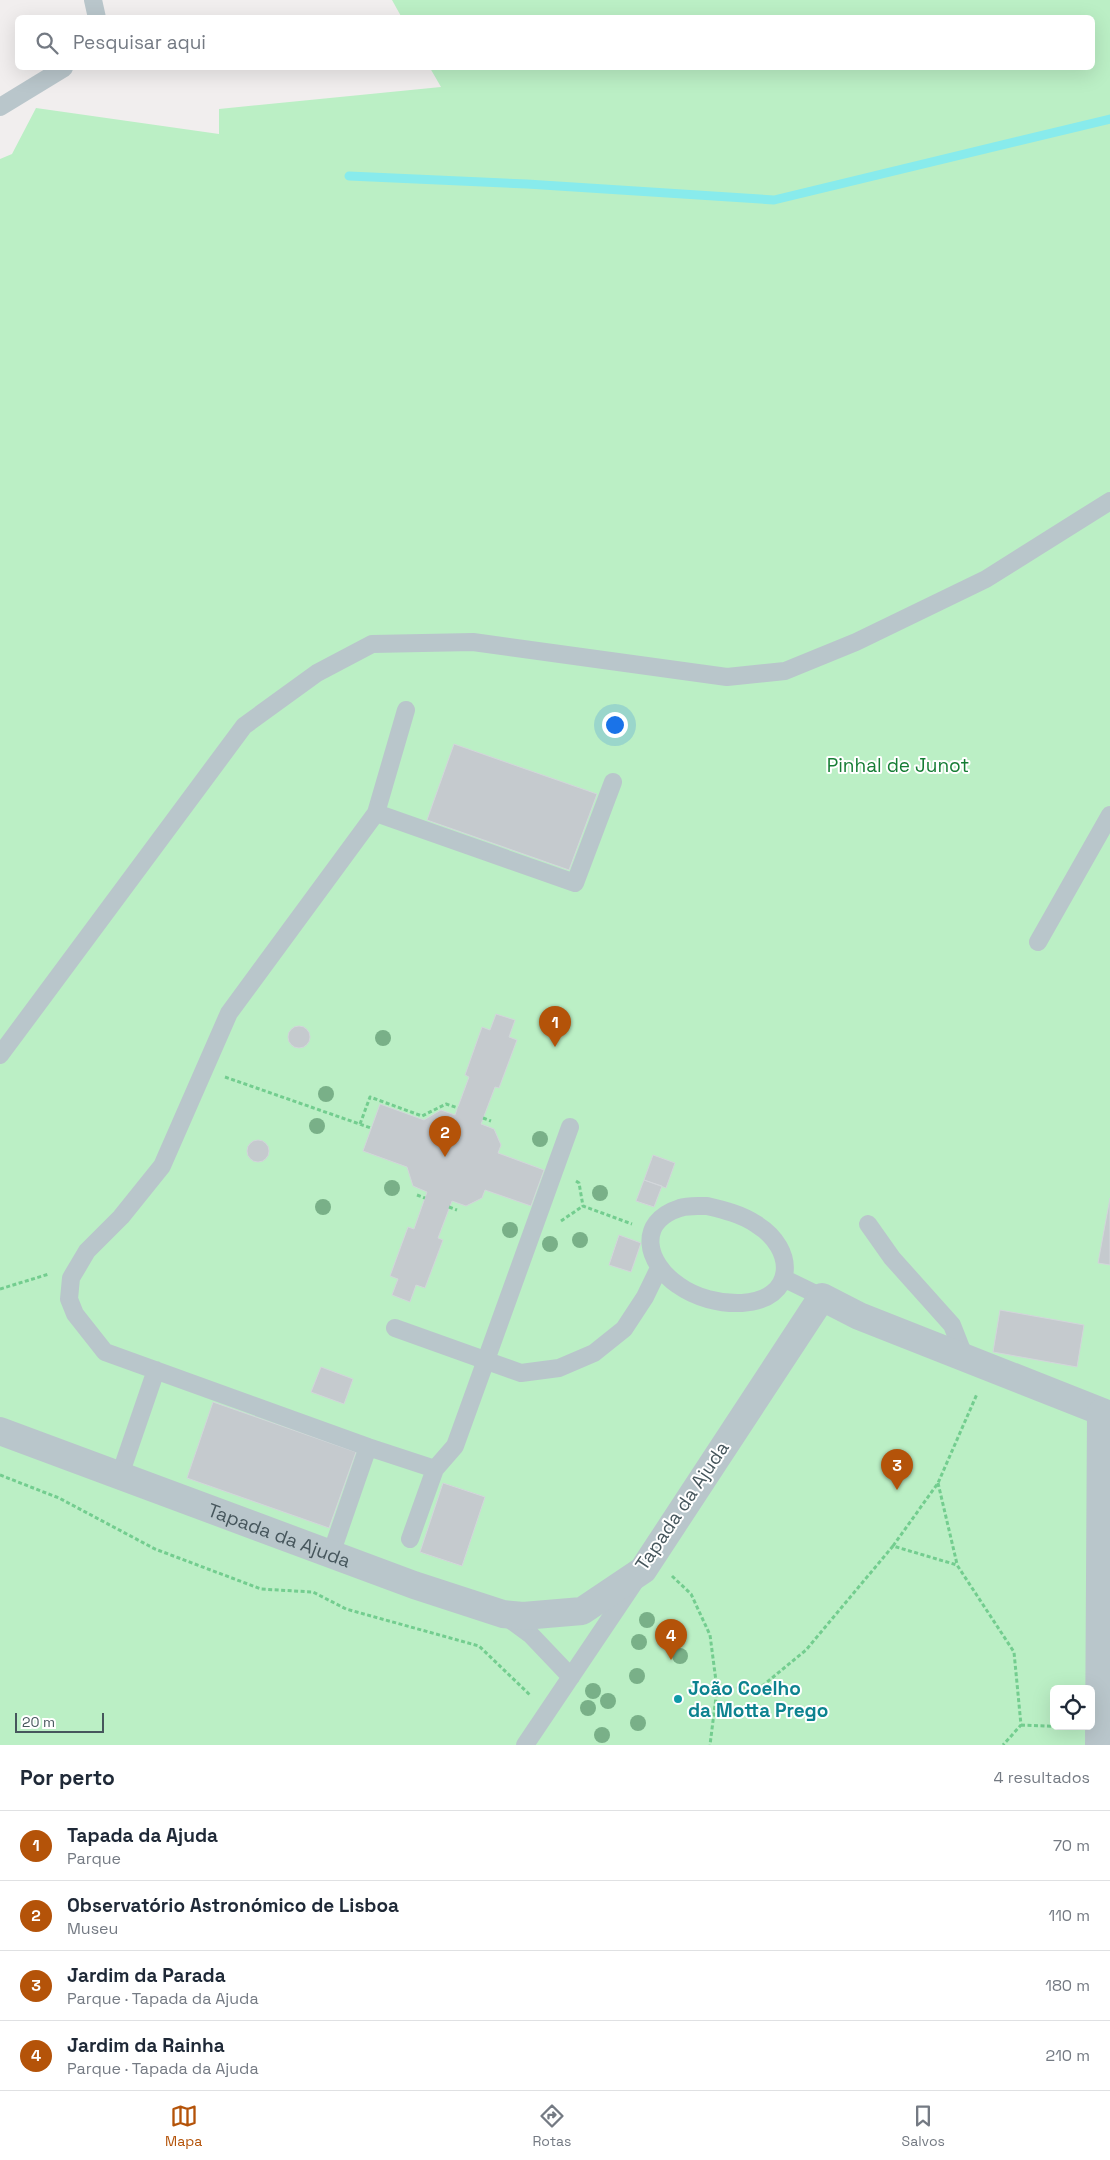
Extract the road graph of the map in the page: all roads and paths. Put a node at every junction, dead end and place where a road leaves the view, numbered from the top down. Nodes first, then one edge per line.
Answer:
1 (93, 0) edge
2 (96, 15) edge
3 (61, 70) edge
4 (0, 107) edge
5 (1110, 501) edge
6 (406, 710) dead end
7 (613, 782) dead end
8 (376, 812) junction
9 (1110, 815) edge
10 (1038, 942) dead end
11 (0, 1055) edge
12 (206, 1070) junction
13 (458, 1108) dead end
14 (483, 1118) dead end
15 (491, 1120) dead end
16 (360, 1124) junction
17 (570, 1127) dead end
18 (371, 1128) dead end
19 (556, 1167) junction
20 (417, 1195) dead end
21 (425, 1198) dead end
22 (449, 1207) dead end
23 (457, 1210) dead end
24 (868, 1224) dead end
25 (651, 1230) junction
26 (78, 1266) junction
27 (659, 1268) junction
28 (785, 1279) junction
29 (0, 1289) edge
30 (822, 1298) junction
31 (395, 1328) dead end
32 (965, 1358) junction
33 (486, 1362) junction
34 (156, 1370) junction
35 (975, 1398) dead end
36 (1105, 1414) edge
37 (0, 1431) edge
38 (368, 1447) junction
39 (435, 1468) junction
40 (0, 1476) edge
41 (120, 1476) junction
42 (938, 1483) junction
43 (410, 1539) dead end
44 (893, 1546) junction
45 (331, 1554) junction
46 (647, 1563) junction
47 (957, 1565) junction
48 (502, 1614) junction
49 (571, 1676) junction
50 (717, 1689) junction
51 (546, 1713) junction
52 (1020, 1725) junction
53 (1050, 1726) edge
54 (526, 1745) edge
55 (710, 1745) edge
56 (1003, 1745) edge
57 (1099, 1745) edge

1 - 2 lane
3 - 4 lane
5 - 11 lane
6 - 8 lane
7 - 8 lane
8 - 12 lane
9 - 10 lane
12 - 16 path
12 - 26 lane
13 - 16 path
14 - 15 path
16 - 18 path
17 - 19 lane
19 - 25 path
19 - 33 lane
20 - 21 path
22 - 23 path
24 - 32 lane
25 - 27 lane
25 - 28 lane
26 - 29 path
26 - 34 lane
27 - 28 lane
27 - 33 lane
28 - 30 lane
30 - 32 street
30 - 46 street, Tapada da Ajuda
31 - 33 lane
32 - 36 street
33 - 39 lane
34 - 38 lane
34 - 41 lane
35 - 42 path
36 - 57 street
37 - 41 street, Tapada da Ajuda
38 - 39 lane
38 - 45 lane
39 - 43 lane
40 - 51 path
41 - 45 street, Tapada da Ajuda
42 - 44 path
42 - 47 path
44 - 47 path
44 - 50 path
45 - 48 street, Tapada da Ajuda
46 - 48 street, Tapada da Ajuda
46 - 49 lane
46 - 50 path
47 - 52 path
48 - 49 lane
49 - 51 lane
50 - 55 path
51 - 54 lane
52 - 53 path
52 - 56 path

